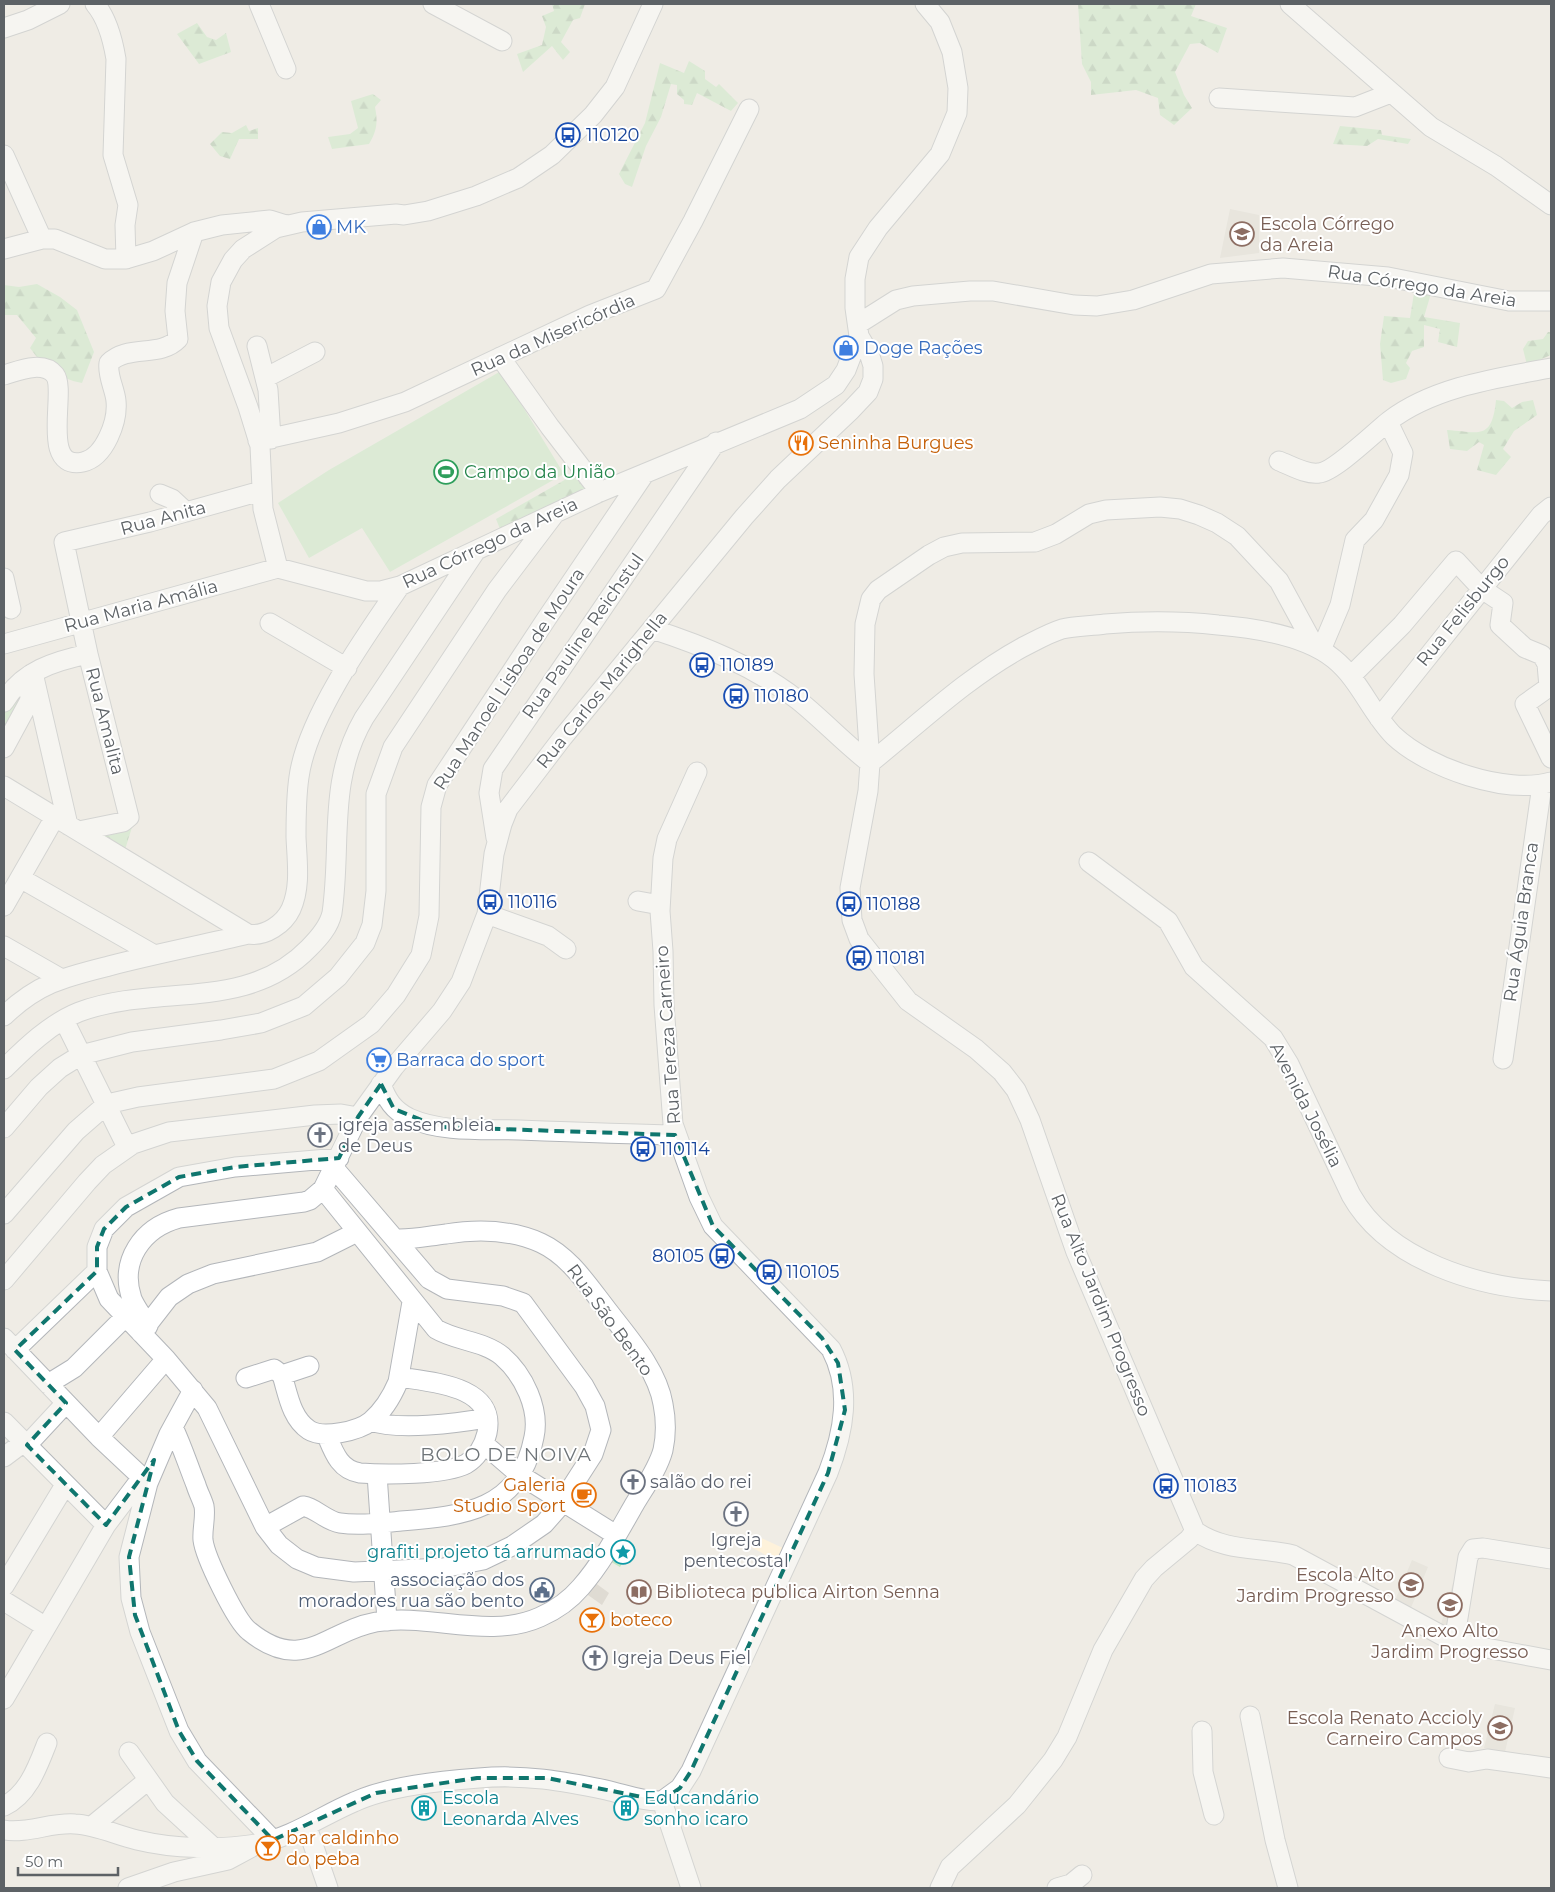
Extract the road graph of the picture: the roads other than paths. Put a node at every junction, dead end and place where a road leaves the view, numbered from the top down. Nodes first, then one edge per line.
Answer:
1 (60, 4) edge
2 (95, 4) edge
3 (259, 4) edge
4 (433, 4) edge
5 (653, 4) edge
6 (925, 4) edge
7 (1290, 4) edge
8 (4, 28) edge
9 (502, 41) dead end
10 (286, 69) dead end
11 (1391, 93) junction
12 (1219, 98) dead end
13 (748, 109) dead end
14 (4, 155) edge
15 (1551, 205) edge
16 (287, 226) junction
17 (194, 232) junction
18 (42, 239) junction
19 (4, 249) edge
20 (126, 259) junction
21 (1551, 301) edge
22 (858, 330) junction
23 (257, 346) dead end
24 (315, 352) dead end
25 (500, 357) junction
26 (1551, 368) edge
27 (4, 375) edge
28 (265, 378) junction
29 (1388, 422) junction
30 (265, 440) junction
31 (716, 442) junction
32 (1279, 460) dead end
33 (646, 472) junction
34 (261, 491) junction
35 (600, 492) junction
36 (160, 494) dead end
37 (1551, 507) edge
38 (186, 512) junction
39 (554, 515) junction
40 (64, 542) joint
41 (476, 551) junction
42 (278, 568) junction
43 (4, 578) edge
44 (400, 586) junction
45 (1482, 589) junction
46 (11, 608) dead end
47 (82, 622) junction
48 (270, 622) dead end
49 (652, 629) junction
50 (4, 644) edge
51 (1318, 648) junction
52 (1544, 650) edge
53 (88, 654) junction
54 (347, 668) junction
55 (30, 675) junction
56 (1351, 676) junction
57 (4, 702) edge
58 (1379, 718) junction
59 (4, 748) edge
60 (1551, 758) edge
61 (870, 763) junction
62 (697, 772) dead end
63 (1546, 783) edge
64 (4, 786) edge
65 (67, 824) junction
66 (497, 842) junction
67 (1089, 862) dead end
68 (20, 878) junction
69 (638, 901) dead end
70 (660, 905) junction
71 (4, 906) edge
72 (487, 914) junction
73 (248, 934) junction
74 (4, 946) edge
75 (566, 949) dead end
76 (153, 954) junction
77 (60, 978) junction
78 (4, 1016) edge
79 (64, 1020) junction
80 (82, 1056) junction
81 (1503, 1059) dead end
82 (4, 1069) edge
83 (376, 1091) junction
84 (107, 1104) junction
85 (358, 1117) junction
86 (4, 1128) edge
87 (675, 1135) junction
88 (127, 1147) junction
89 (336, 1163) junction
90 (323, 1189) junction
91 (4, 1214) edge
92 (357, 1232) junction
93 (395, 1239) junction
94 (97, 1272) junction
95 (4, 1280) edge
96 (1551, 1291) edge
97 (412, 1302) junction
98 (125, 1317) junction
99 (144, 1330) junction
100 (10, 1344) edge
101 (166, 1359) junction
102 (309, 1366) dead end
103 (282, 1375) junction
104 (399, 1377) junction
105 (246, 1378) dead end
106 (48, 1384) junction
107 (193, 1390) junction
108 (66, 1403) junction
109 (487, 1418) junction
110 (371, 1421) junction
111 (4, 1422) edge
112 (173, 1427) junction
113 (327, 1436) junction
114 (99, 1437) junction
115 (484, 1444) junction
116 (16, 1448) edge
117 (4, 1470) edge
118 (377, 1474) junction
119 (520, 1475) junction
120 (145, 1480) junction
121 (65, 1485) junction
122 (563, 1500) junction
123 (380, 1523) junction
124 (106, 1525) junction
125 (265, 1527) junction
126 (1195, 1531) junction
127 (616, 1535) junction
128 (1551, 1559) edge
129 (383, 1570) junction
130 (4, 1586) edge
131 (4, 1601) edge
132 (388, 1621) junction
133 (46, 1626) junction
134 (1454, 1642) junction
135 (1551, 1660) edge
136 (4, 1699) edge
137 (1250, 1716) dead end
138 (1202, 1731) dead end
139 (47, 1743) dead end
140 (129, 1752) dead end
141 (1449, 1758) dead end
142 (1551, 1768) edge
143 (147, 1781) junction
144 (662, 1801) junction
145 (4, 1806) edge
146 (1214, 1815) dead end
147 (92, 1826) junction
148 (307, 1827) junction
149 (4, 1830) edge
150 (265, 1842) junction
151 (213, 1847) junction
152 (1082, 1875) dead end
153 (128, 1888) edge
154 (328, 1888) edge
155 (691, 1888) edge
156 (940, 1888) edge
157 (1057, 1888) edge
158 (1288, 1888) edge

1 - 8 street
2 - 20 street
3 - 10 street
4 - 9 street
5 - 16 street
6 - 22 street
7 - 11 street
11 - 12 street
11 - 15 street
13 - 25 street, Rua da Misericórdia
14 - 18 street
16 - 17 street
16 - 30 street
17 - 20 street
17 - 27 street
18 - 19 street
18 - 20 street
21 - 22 street, Rua Córrego da Areia
22 - 31 street, Rua Córrego da Areia
22 - 49 street, Rua Carlos Marighella
23 - 28 street
24 - 28 street
25 - 30 street, Rua da Misericórdia
25 - 35 street
26 - 29 street
28 - 30 street
29 - 32 street
29 - 51 street
30 - 34 street
31 - 33 street, Rua Córrego da Areia
31 - 66 street, Rua Pauline Reichstul
33 - 35 street, Rua Córrego da Areia
33 - 84 street, Rua Manoel Lisboa de Moura
34 - 38 street, Rua Anita
34 - 42 street
35 - 39 street, Rua Córrego da Areia
36 - 38 street
37 - 45 street, Rua Felisburgo
38 - 40 street, Rua Anita
39 - 41 street, Rua Córrego da Areia
39 - 80 street
40 - 47 street, Rua Amalita
41 - 44 street, Rua Córrego da Areia
41 - 79 street
42 - 44 street, Rua Córrego da Areia
42 - 47 street, Rua Maria Amália
43 - 46 street
44 - 54 street
45 - 52 street
45 - 56 street
45 - 58 street, Rua Felisburgo
47 - 50 street, Rua Maria Amália
47 - 53 street, Rua Amalita
48 - 54 street
49 - 61 street
49 - 66 street, Rua Carlos Marighella
51 - 56 street
51 - 61 street
51 - 61 street, Rua Alto Jardim Progresso
52 - 60 street
53 - 55 street
53 - 65 street, Rua Amalita
54 - 73 street
55 - 57 street
55 - 59 street
55 - 65 street
56 - 58 street
58 - 63 street
61 - 126 street, Rua Alto Jardim Progresso
62 - 70 street, Rua Tereza Carneiro
63 - 81 street, Rua Águia Branca
64 - 65 street
65 - 68 street
65 - 73 street
66 - 72 street, Rua Carlos Marighella
67 - 96 street, Avenida Josélia
68 - 71 street
68 - 76 street
69 - 70 street
70 - 87 street, Rua Tereza Carneiro
72 - 75 street
72 - 83 street, Rua Carlos Marighella
73 - 76 street
74 - 77 street
76 - 77 street
77 - 78 street
79 - 80 street
79 - 82 street
80 - 84 street
80 - 86 street
83 - 85 street, Rua Carlos Marighella
83 - 87 street
84 - 88 street
84 - 91 street, Rua Manoel Lisboa de Moura
85 - 88 street
85 - 89 street, Rua Carlos Marighella
87 - 144 street, Rua Tereza Carneiro
88 - 95 street
89 - 90 street, Rua Carlos Marighella
89 - 93 street
89 - 94 street
90 - 92 street
90 - 99 street
92 - 97 street
92 - 99 street
93 - 122 street
93 - 127 street, Rua São Bento
94 - 98 street
94 - 100 street
97 - 104 street
97 - 119 street
98 - 99 street
98 - 106 street
99 - 101 street
100 - 106 street
101 - 107 street
101 - 114 street
102 - 103 street
103 - 105 street
103 - 113 street
104 - 109 street
104 - 110 street
106 - 108 street
107 - 112 street
107 - 125 street
108 - 114 street
108 - 116 street
109 - 110 street
109 - 115 street
110 - 113 street
111 - 116 street
112 - 120 street
112 - 132 street, Rua São Bento
113 - 118 street
114 - 120 street
115 - 118 street
115 - 119 street
116 - 117 street
116 - 121 street
118 - 123 street
119 - 122 street
119 - 123 street
120 - 124 street
120 - 150 street
121 - 124 street
121 - 130 street
122 - 127 street
122 - 129 street
123 - 125 street
123 - 129 street
124 - 133 street
125 - 129 street
126 - 134 street
126 - 156 street
127 - 132 street, Rua São Bento
128 - 134 street
129 - 132 street
131 - 133 street
133 - 136 street
134 - 135 street
137 - 158 street
138 - 146 street
139 - 145 street
140 - 143 street
141 - 142 street
143 - 147 street
143 - 151 street
144 - 148 street
144 - 155 street
147 - 149 street
147 - 151 street
148 - 150 street
148 - 154 street
150 - 151 street
150 - 153 street
152 - 157 street

